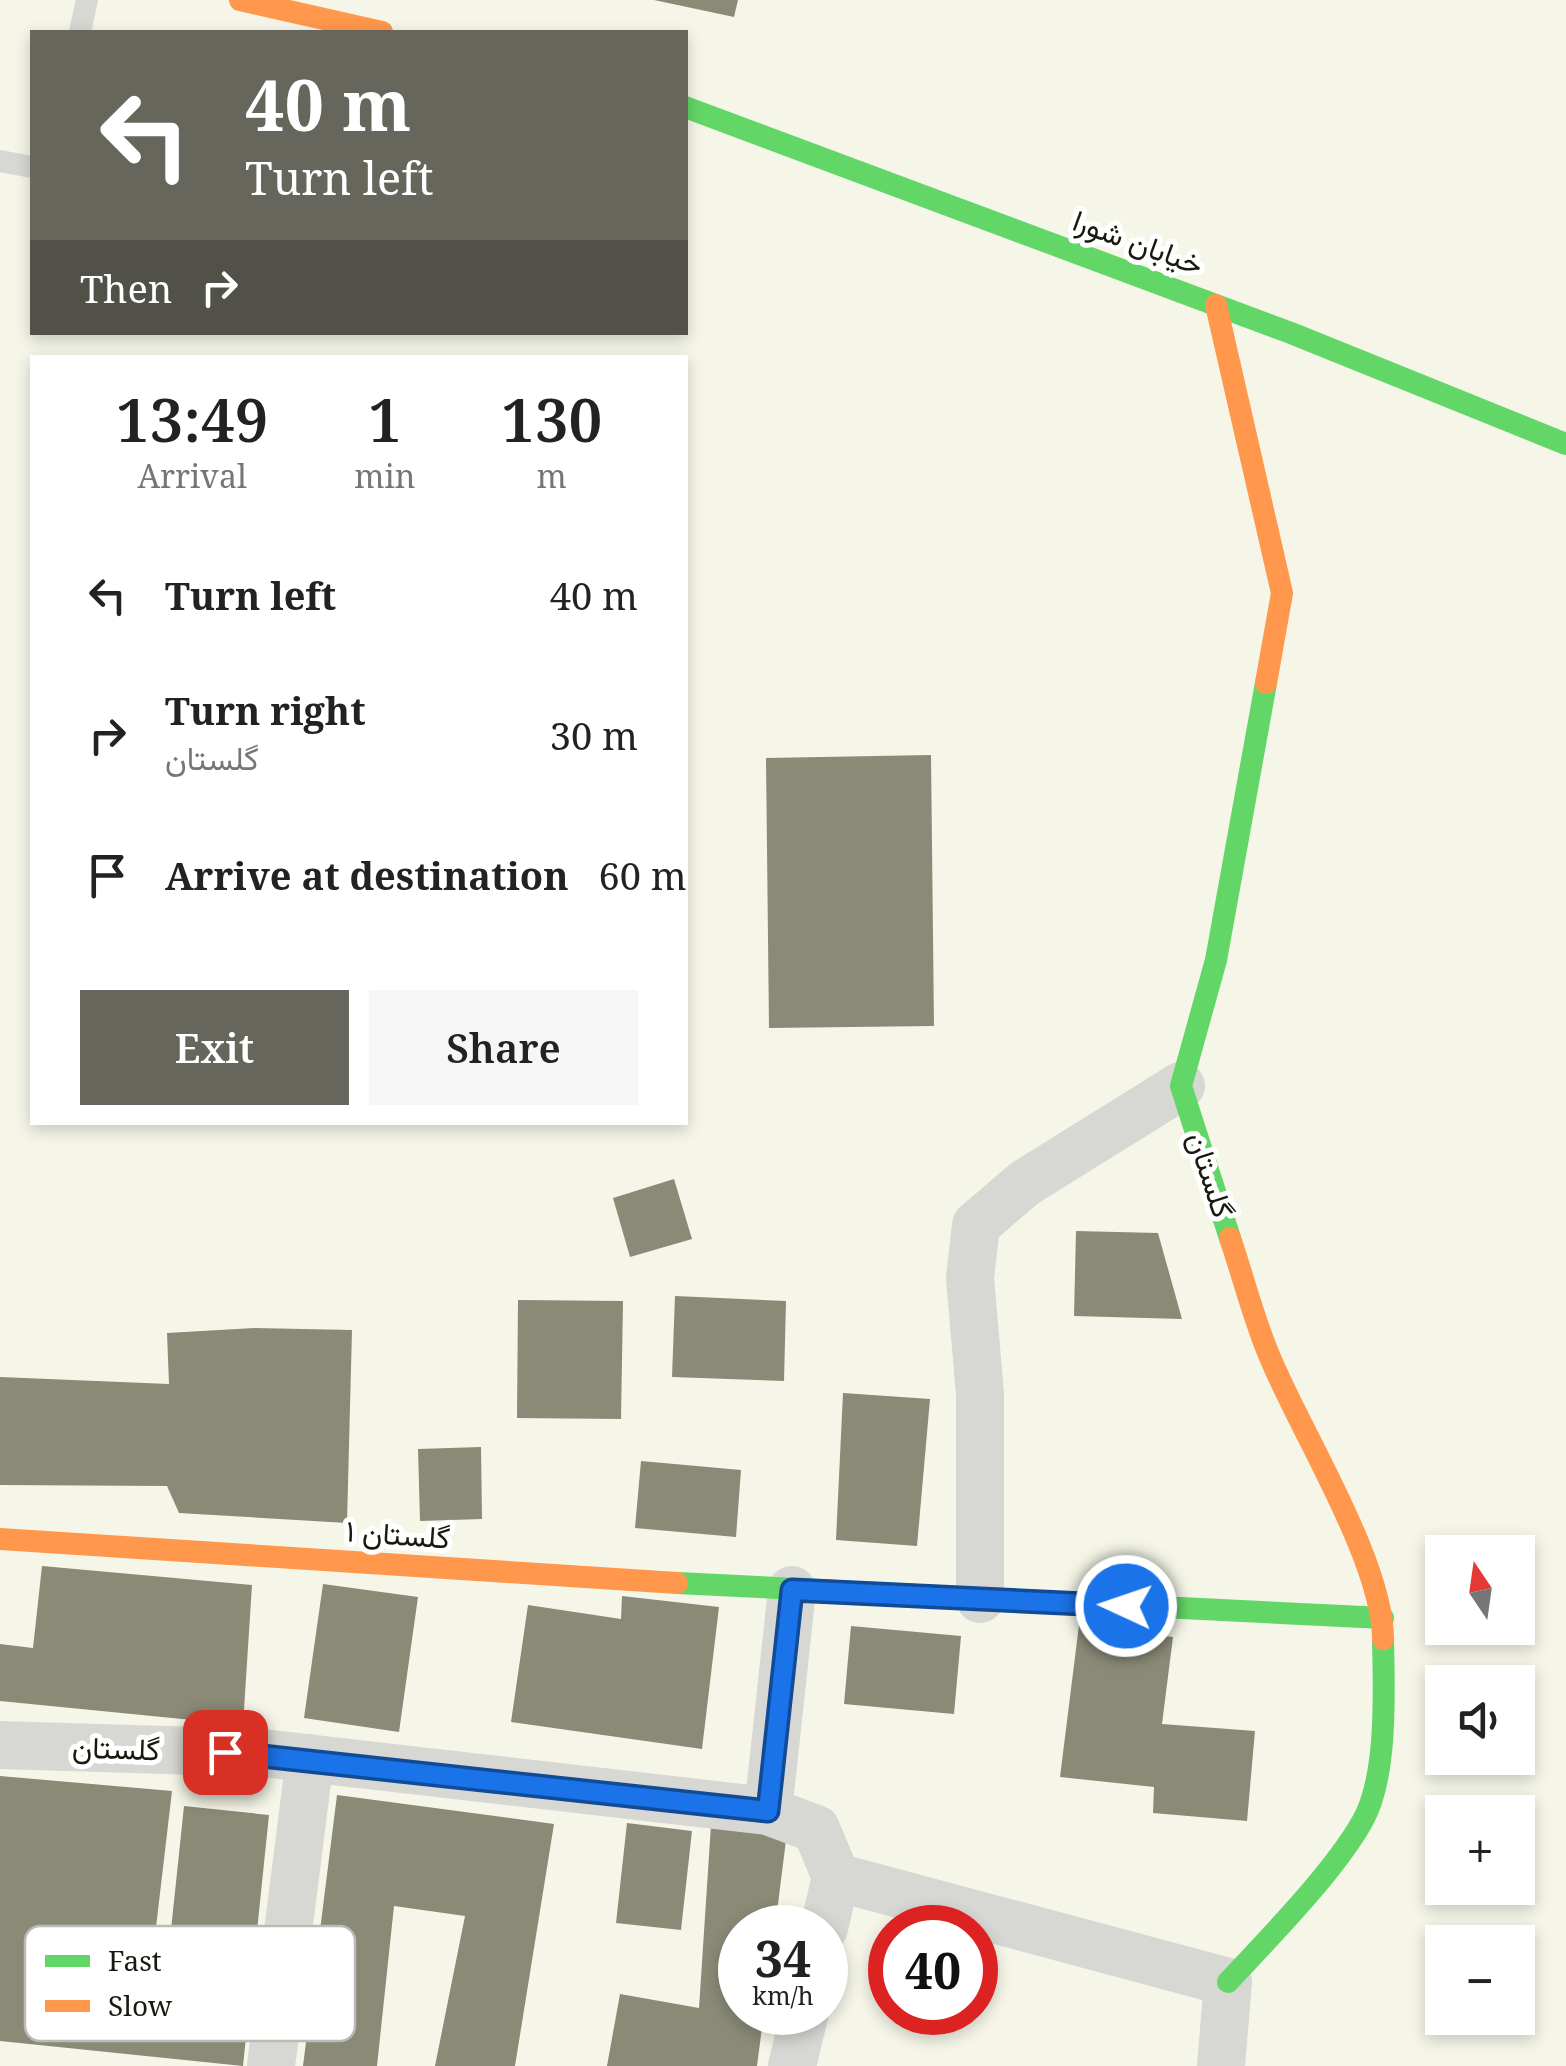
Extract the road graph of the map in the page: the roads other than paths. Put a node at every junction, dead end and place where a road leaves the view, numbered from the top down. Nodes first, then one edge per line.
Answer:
1 (88, 0) edge
2 (240, 0) edge
3 (80, 30) edge
4 (373, 30) edge
5 (688, 107) edge
6 (0, 161) edge
7 (30, 167) edge
8 (1216, 305) junction
9 (1566, 444) edge
10 (1182, 1086) junction
11 (0, 1539) edge
12 (792, 1590) junction
13 (980, 1599) junction
14 (1383, 1618) junction
15 (0, 1745) edge
16 (310, 1758) junction
17 (768, 1811) junction
18 (836, 1876) junction
19 (829, 1905) edge
20 (289, 1926) edge
21 (1228, 1982) junction
22 (799, 2035) edge
23 (274, 2041) edge
24 (271, 2066) edge
25 (792, 2066) edge
26 (1220, 2066) edge

1 - 3 lane
2 - 4 street
5 - 8 street, خیابان شورا
6 - 7 lane
8 - 9 street, خیابان شورا
8 - 10 street
10 - 13 street
10 - 14 street, گلستان
11 - 12 street, گلستان ۱
12 - 13 street, گلستان ۱
12 - 17 street
13 - 14 street, گلستان ۱
14 - 21 street, گلستان
15 - 16 street, گلستان
16 - 17 street, گلستان
16 - 20 street
17 - 18 street, گلستان
18 - 19 street
18 - 21 street
21 - 26 street
22 - 25 street
23 - 24 street

